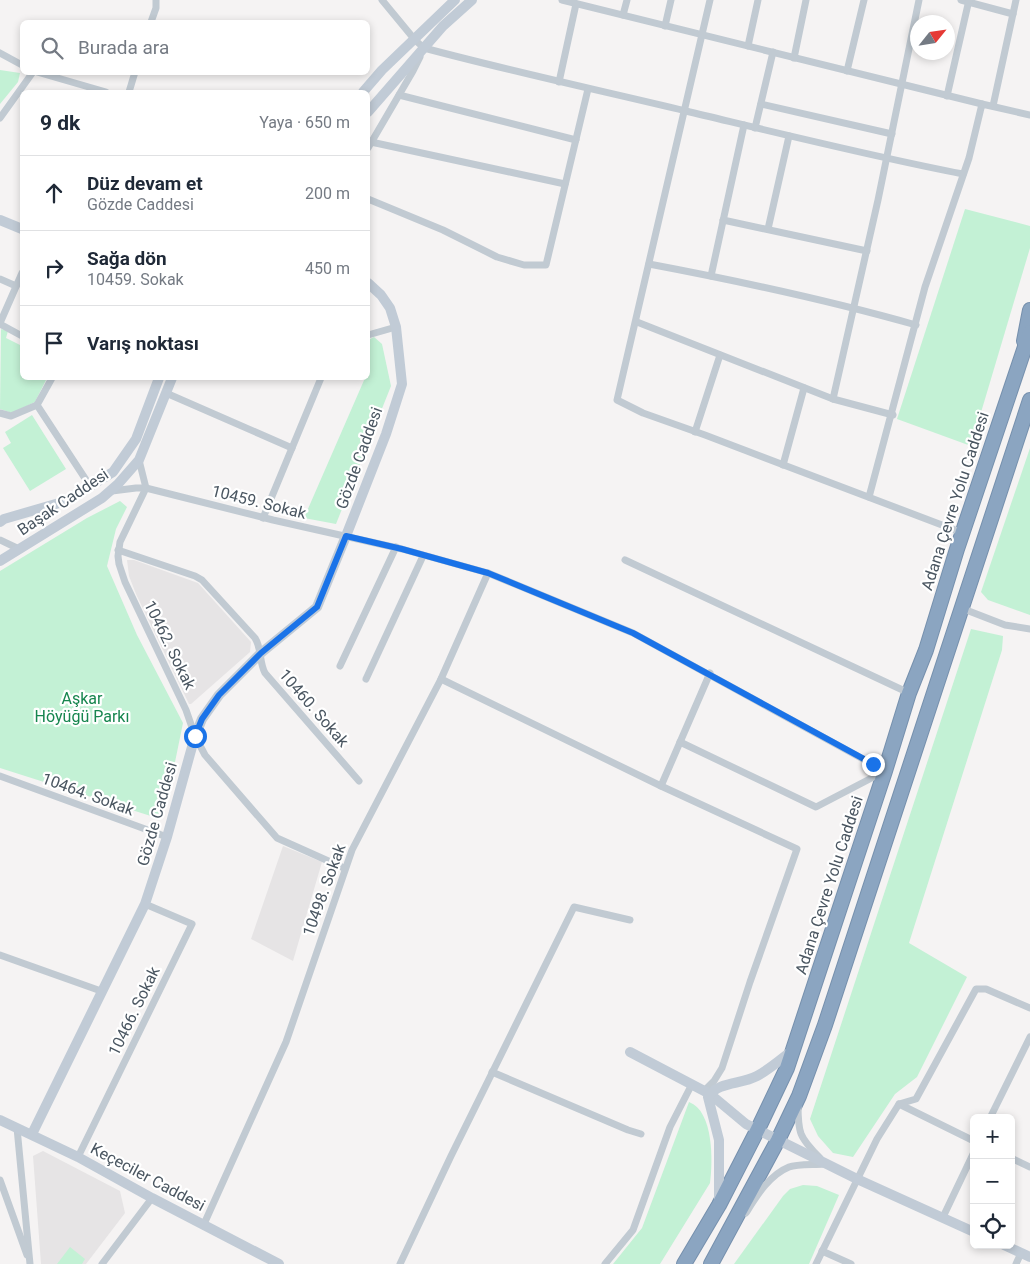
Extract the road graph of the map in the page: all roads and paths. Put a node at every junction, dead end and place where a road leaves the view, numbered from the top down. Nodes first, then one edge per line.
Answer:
1 (156, 0) edge
2 (382, 0) edge
3 (455, 0) edge
4 (472, 0) edge
5 (562, 0) edge
6 (627, 0) edge
7 (671, 0) edge
8 (710, 0) edge
9 (758, 0) edge
10 (806, 0) edge
11 (864, 0) edge
12 (919, 0) edge
13 (1016, 0) edge
14 (966, 1) edge
15 (576, 4) junction
16 (1013, 14) junction
17 (623, 15) junction
18 (152, 20) edge
19 (665, 26) junction
20 (702, 35) junction
21 (415, 40) junction
22 (748, 46) junction
23 (424, 48) junction
24 (773, 52) junction
25 (0, 53) edge
26 (794, 58) junction
27 (20, 65) edge
28 (846, 70) junction
29 (33, 75) edge
30 (46, 75) edge
31 (134, 75) edge
32 (559, 82) junction
33 (903, 84) junction
34 (588, 89) junction
35 (21, 90) edge
36 (99, 90) edge
37 (130, 90) edge
38 (365, 90) edge
39 (20, 92) edge
40 (399, 95) junction
41 (947, 96) junction
42 (761, 104) junction
43 (982, 104) junction
44 (993, 106) junction
45 (370, 110) edge
46 (684, 110) junction
47 (1030, 115) edge
48 (0, 118) edge
49 (744, 125) junction
50 (756, 128) junction
51 (892, 134) junction
52 (789, 136) junction
53 (576, 140) junction
54 (370, 143) edge
55 (370, 145) edge
56 (887, 159) junction
57 (963, 174) junction
58 (565, 184) junction
59 (370, 200) edge
60 (0, 220) edge
61 (723, 220) junction
62 (20, 228) edge
63 (768, 230) junction
64 (867, 251) junction
65 (649, 264) junction
66 (711, 276) junction
67 (20, 277) edge
68 (0, 279) edge
69 (370, 285) edge
70 (16, 286) junction
71 (854, 307) junction
72 (1030, 310) edge
73 (637, 322) junction
74 (0, 323) edge
75 (916, 325) junction
76 (396, 327) junction
77 (1030, 332) edge
78 (370, 334) edge
79 (20, 335) edge
80 (1022, 353) junction
81 (720, 356) junction
82 (51, 380) edge
83 (158, 380) edge
84 (171, 380) edge
85 (320, 380) edge
86 (804, 388) junction
87 (166, 393) junction
88 (833, 399) junction
89 (1030, 400) edge
90 (37, 405) junction
91 (0, 413) edge
92 (892, 415) junction
93 (695, 432) junction
94 (292, 448) junction
95 (139, 460) junction
96 (783, 464) junction
97 (90, 486) junction
98 (146, 488) junction
99 (112, 491) junction
100 (869, 497) junction
101 (264, 518) junction
102 (0, 522) edge
103 (963, 533) junction
104 (346, 536) junction
105 (0, 540) edge
106 (396, 548) junction
107 (19, 549) junction
108 (118, 550) junction
109 (423, 556) junction
110 (625, 560) dead end
111 (0, 561) edge
112 (488, 573) junction
113 (961, 608) junction
114 (1030, 629) edge
115 (261, 653) junction
116 (340, 666) dead end
117 (710, 673) junction
118 (366, 679) dead end
119 (441, 679) junction
120 (909, 693) junction
121 (195, 736) junction
122 (680, 742) junction
123 (885, 771) junction
124 (0, 776) edge
125 (358, 780) dead end
126 (661, 786) junction
127 (167, 837) junction
128 (344, 868) junction
129 (145, 904) junction
130 (630, 920) dead end
131 (0, 955) edge
132 (101, 991) junction
133 (1030, 1008) edge
134 (1030, 1037) edge
135 (793, 1050) junction
136 (630, 1052) dead end
137 (492, 1072) junction
138 (692, 1084) junction
139 (707, 1093) junction
140 (799, 1096) junction
141 (900, 1104) junction
142 (992, 1114) edge
143 (0, 1120) edge
144 (17, 1128) junction
145 (758, 1129) junction
146 (32, 1134) junction
147 (641, 1134) dead end
148 (970, 1139) edge
149 (778, 1140) junction
150 (78, 1157) junction
151 (971, 1159) edge
152 (1013, 1159) edge
153 (825, 1164) junction
154 (1030, 1166) edge
155 (857, 1179) junction
156 (0, 1180) edge
157 (152, 1198) junction
158 (719, 1205) junction
159 (943, 1217) junction
160 (204, 1224) junction
161 (970, 1230) edge
162 (1013, 1249) edge
163 (822, 1251) junction
164 (1026, 1255) edge
165 (713, 1261) edge
166 (30, 1263) edge
167 (102, 1264) edge
168 (279, 1264) edge
169 (400, 1264) edge
170 (605, 1264) edge
171 (684, 1264) edge
172 (816, 1264) edge
173 (851, 1264) edge
174 (1016, 1264) edge

1 - 18 street
2 - 21 street
3 - 21 street
4 - 23 street
5 - 15 street
6 - 17 street
7 - 19 street
8 - 20 street
9 - 22 street
10 - 26 street
11 - 28 street
12 - 33 street
13 - 16 street
14 - 16 street
14 - 41 street
15 - 17 street
15 - 32 street
16 - 44 street
17 - 19 street
19 - 20 street
20 - 22 street
20 - 46 street
21 - 23 street
21 - 38 street
22 - 24 street
23 - 32 street
23 - 40 street
23 - 45 street
24 - 26 street
24 - 42 street
25 - 27 street
26 - 28 street
28 - 33 street
29 - 35 street
30 - 36 street
31 - 37 street
32 - 34 street
33 - 41 street
33 - 51 street
34 - 46 street
34 - 53 street
39 - 48 street
40 - 53 street
40 - 54 street
41 - 43 street
42 - 50 street
42 - 51 street
43 - 44 street
43 - 57 street
44 - 47 street
46 - 49 street
46 - 65 street
49 - 50 street
49 - 61 street
50 - 52 street
51 - 56 street
52 - 56 street
52 - 63 street
53 - 58 street
55 - 58 street
56 - 57 street
56 - 64 street
57 - 75 street
58 - 59 street
60 - 62 street
61 - 63 street
61 - 66 street
63 - 64 street
64 - 71 street
65 - 66 street
65 - 73 street
66 - 71 street
67 - 70 street
68 - 70 street
69 - 76 street, Gözde Caddesi
70 - 74 street
71 - 75 street
71 - 88 street
72 - 80 highway
73 - 81 street
73 - 93 street
74 - 79 street
75 - 92 street
76 - 78 street
76 - 104 street, Gözde Caddesi
77 - 80 highway, Adana Çevre Yolu Caddesi
80 - 103 highway, Adana Çevre Yolu Caddesi
81 - 86 street
81 - 93 street
82 - 90 street
83 - 97 street, Başak Caddesi
84 - 87 street, Başak Caddesi
85 - 94 street
86 - 88 street
86 - 96 street
87 - 94 street
87 - 95 street, Başak Caddesi
88 - 92 street
89 - 113 highway
90 - 91 street
90 - 97 street
92 - 100 street
93 - 96 street
94 - 101 street
95 - 98 street
95 - 99 street, Başak Caddesi
96 - 100 street
97 - 102 street, Başak Caddesi
98 - 99 street, 10459. Sokak
98 - 101 street, 10459. Sokak
98 - 108 street
99 - 107 street, Başak Caddesi
100 - 103 street
101 - 104 street, 10459. Sokak
103 - 120 highway, Adana Çevre Yolu Caddesi
104 - 106 street, 10459. Sokak
104 - 115 street, Gözde Caddesi
105 - 107 street
106 - 109 street, 10459. Sokak
106 - 116 street
107 - 111 street, Başak Caddesi
108 - 115 street, 10460. Sokak
108 - 121 street, 10462. Sokak
109 - 112 street, 10459. Sokak
109 - 118 street
110 - 120 street
112 - 117 street, 10459. Sokak
112 - 119 street, 10498. Sokak
113 - 114 street
113 - 140 highway
115 - 121 street, Gözde Caddesi
115 - 125 street, 10460. Sokak
117 - 122 street
117 - 123 street, 10459. Sokak
119 - 126 street
119 - 128 street, 10498. Sokak
120 - 123 highway, Adana Çevre Yolu Caddesi
121 - 127 street, Gözde Caddesi
121 - 128 street, 10462. Sokak
122 - 123 street
122 - 126 street
123 - 135 highway, Adana Çevre Yolu Caddesi
124 - 127 street, 10464. Sokak
126 - 139 street
127 - 129 street, Gözde Caddesi
128 - 160 street, 10498. Sokak
129 - 132 street, Gözde Caddesi
129 - 150 street, 10466. Sokak
130 - 137 street
131 - 132 street
132 - 146 street, Gözde Caddesi
133 - 141 street
134 - 142 street
135 - 139 street
135 - 145 highway, Adana Çevre Yolu Caddesi
136 - 138 street
137 - 147 street
137 - 169 street
138 - 139 street
138 - 170 street
139 - 145 street
139 - 158 street
140 - 149 highway
140 - 153 street
141 - 148 street
141 - 155 street
143 - 144 street, Keçeciler Caddesi
144 - 146 street, Keçeciler Caddesi
144 - 166 street
145 - 149 street
145 - 158 highway, Adana Çevre Yolu Caddesi
146 - 150 street, Keçeciler Caddesi
149 - 153 street
149 - 165 highway
150 - 157 street, Keçeciler Caddesi
151 - 159 street
152 - 154 street
153 - 155 street
153 - 165 street
155 - 159 street
155 - 163 street
156 - 166 street
157 - 160 street, Keçeciler Caddesi
157 - 167 street
158 - 171 highway, Adana Çevre Yolu Caddesi
159 - 161 street
160 - 168 street, Keçeciler Caddesi
162 - 164 street
163 - 172 street
163 - 173 street
164 - 174 street

